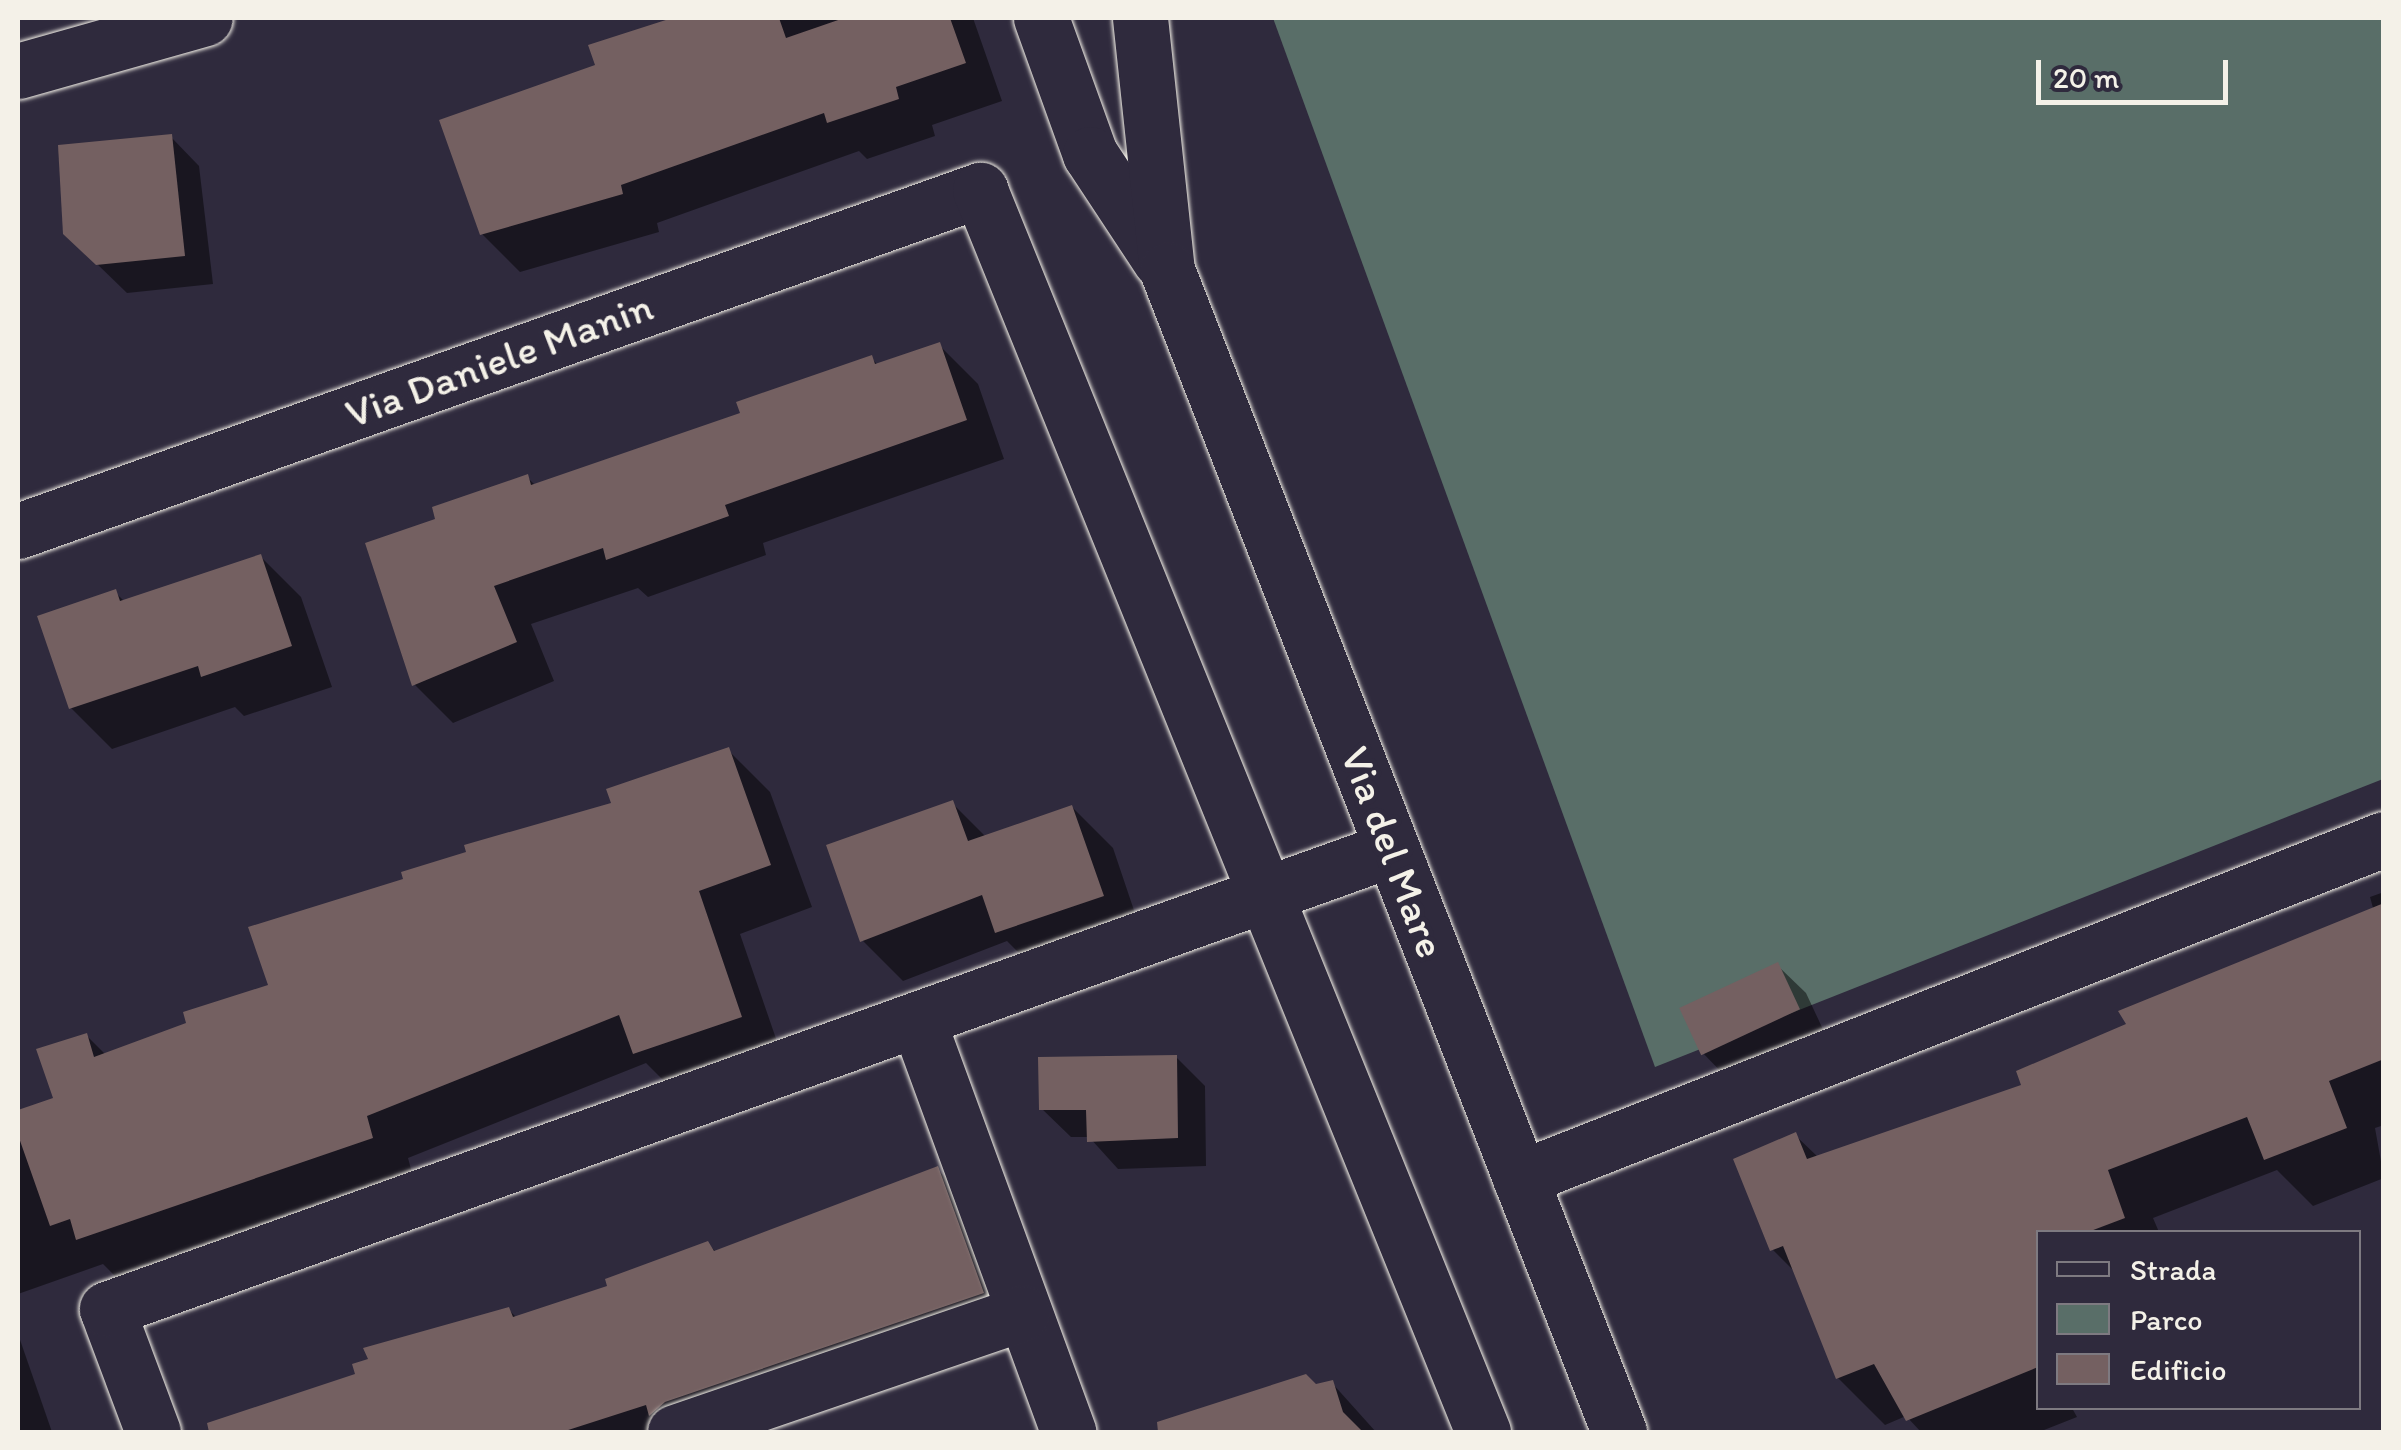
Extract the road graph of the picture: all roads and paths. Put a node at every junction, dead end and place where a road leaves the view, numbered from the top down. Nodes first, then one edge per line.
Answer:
1 (205, 18) edge
2 (1041, 18) edge
3 (1140, 18) edge
4 (18, 71) edge
5 (1168, 270) junction
6 (18, 531) edge
7 (2384, 839) edge
8 (1392, 849) junction
9 (1264, 897) junction
10 (918, 1021) junction
11 (1520, 1178) junction
12 (1022, 1313) junction
13 (153, 1432) edge
14 (674, 1432) edge
15 (1068, 1432) edge
16 (1483, 1432) edge
17 (1619, 1432) edge

1 - 4 street
2 - 5 street, Via del Mare
3 - 5 street, Via del Mare
5 - 8 street, Via del Mare
6 - 9 street, Via Daniele Manin
7 - 11 street
8 - 9 street
8 - 11 street, Via del Mare
9 - 10 street
9 - 16 street
10 - 12 street
10 - 13 street
11 - 17 street, Via del Mare
12 - 14 street
12 - 15 street

